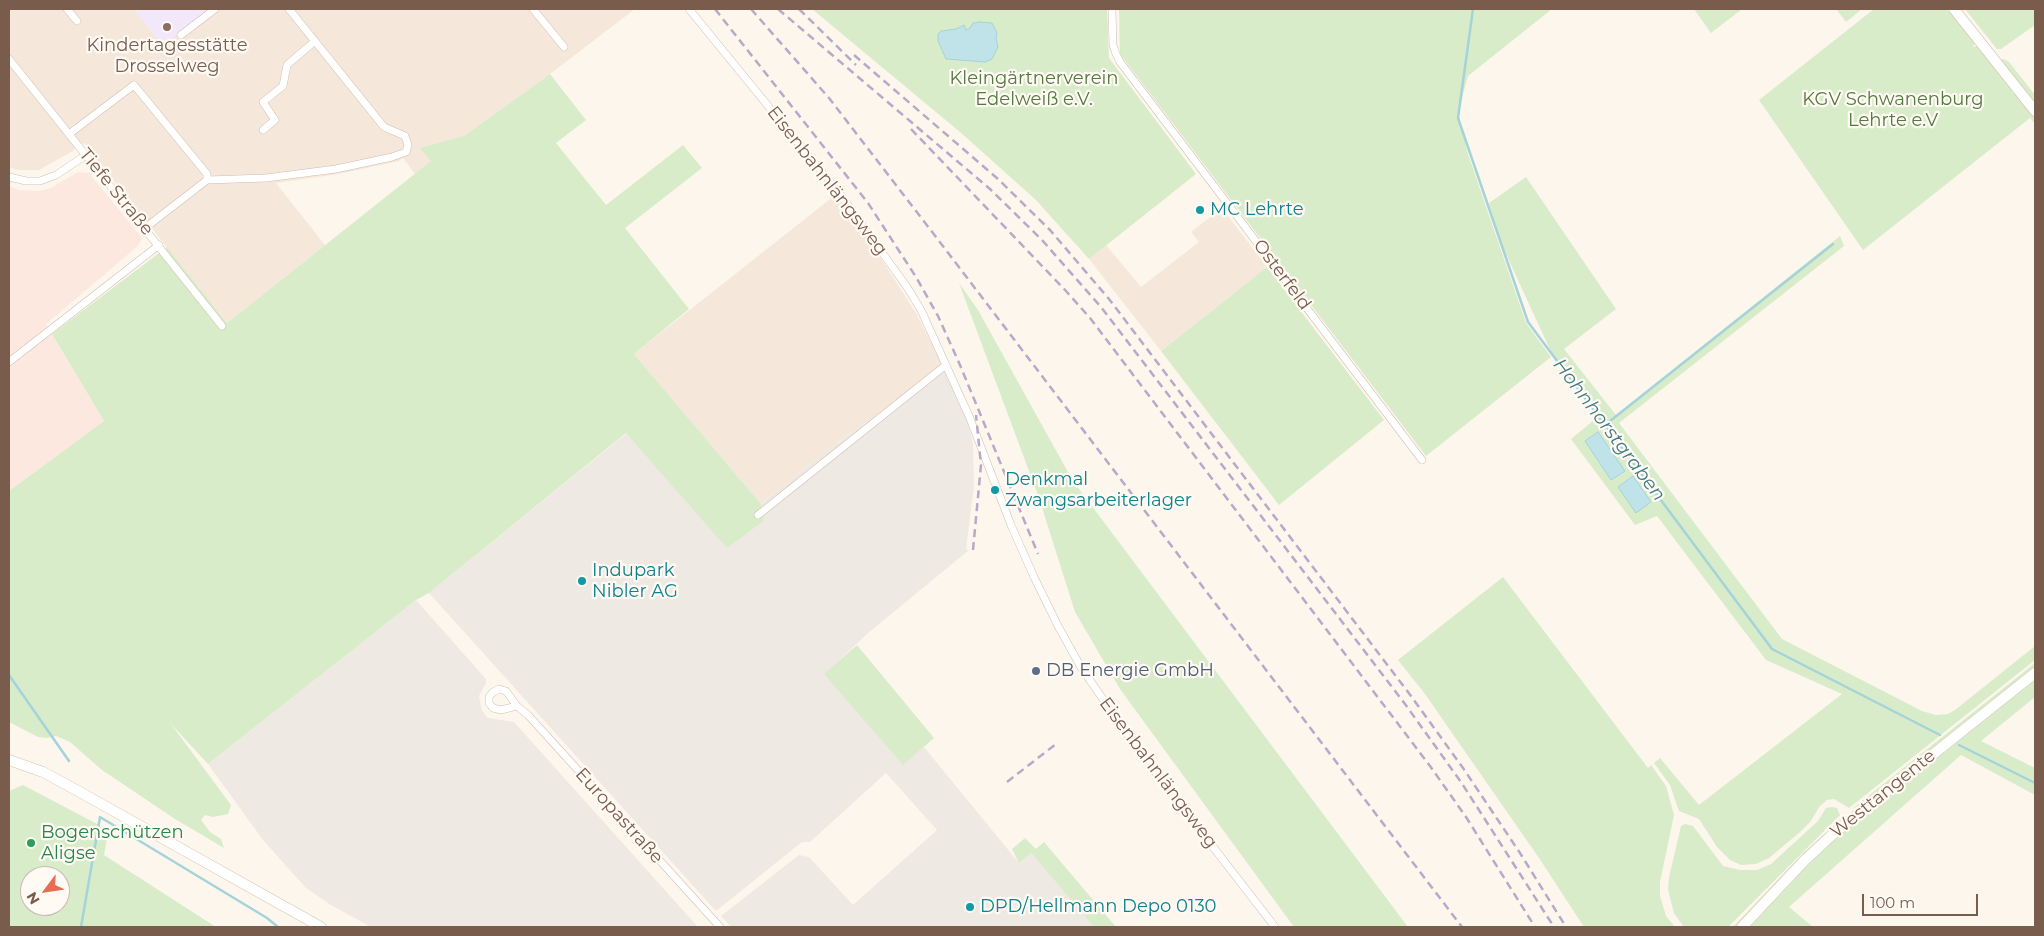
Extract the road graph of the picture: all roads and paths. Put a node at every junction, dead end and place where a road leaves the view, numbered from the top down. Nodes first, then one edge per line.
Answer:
1 (67, 9) edge
2 (214, 9) edge
3 (289, 9) edge
4 (533, 9) edge
5 (689, 9) edge
6 (1112, 9) edge
7 (1954, 9) edge
8 (77, 21) dead end
9 (181, 35) dead end
10 (315, 41) junction
11 (564, 47) dead end
12 (9, 59) edge
13 (2035, 111) edge
14 (263, 130) dead end
15 (69, 134) junction
16 (86, 155) junction
17 (9, 177) edge
18 (207, 180) junction
19 (145, 228) junction
20 (158, 245) junction
21 (222, 326) dead end
22 (9, 362) edge
23 (946, 365) junction
24 (1422, 460) dead end
25 (758, 515) dead end
26 (2035, 673) edge
27 (517, 706) dead end
28 (9, 760) edge
29 (321, 927) edge
30 (720, 927) edge
31 (1275, 927) edge
32 (1742, 927) edge

1 - 8 street
2 - 9 street
3 - 10 street
4 - 11 street
5 - 23 street, Eisenbahnlängsweg
6 - 24 street, Osterfeld
7 - 13 main road
10 - 14 street
10 - 18 street
12 - 15 street, Tiefe Straße
15 - 16 street, Tiefe Straße
15 - 18 street
16 - 17 street
16 - 19 street, Tiefe Straße
18 - 19 street
19 - 20 street, Tiefe Straße
20 - 21 street, Tiefe Straße
20 - 22 street
23 - 25 street
23 - 31 street, Eisenbahnlängsweg
26 - 32 main road, Westtangente
27 - 30 street, Europastraße
28 - 29 main road

